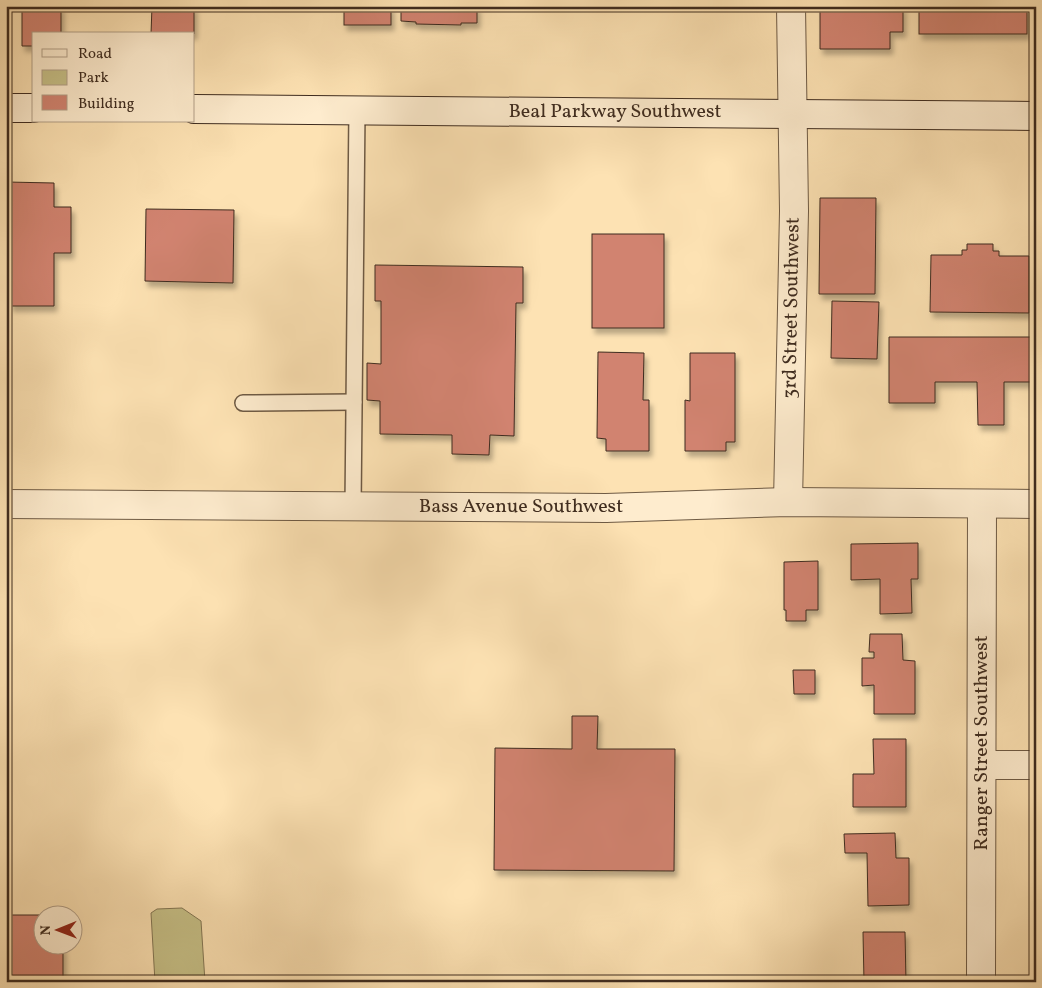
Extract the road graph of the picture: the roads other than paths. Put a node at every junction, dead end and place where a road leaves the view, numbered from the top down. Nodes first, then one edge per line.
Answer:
1 (791, 6) edge
2 (6, 108) edge
3 (32, 108) edge
4 (195, 109) edge
5 (357, 110) junction
6 (792, 114) junction
7 (1036, 116) edge
8 (354, 402) junction
9 (243, 403) dead end
10 (788, 502) junction
11 (6, 504) edge
12 (982, 504) junction
13 (1036, 504) edge
14 (353, 506) junction
15 (982, 765) junction
16 (1036, 765) edge
17 (981, 982) edge

1 - 6 street, 3rd Street Southwest
2 - 3 street
4 - 5 street, Beal Parkway Southwest
5 - 6 street, Beal Parkway Southwest
5 - 8 lane
6 - 7 street, Beal Parkway Southwest
6 - 10 street, 3rd Street Southwest
8 - 9 lane
8 - 14 lane
10 - 12 street, Bass Avenue Southwest
10 - 14 street, Bass Avenue Southwest
11 - 14 street, Bass Avenue Southwest
12 - 13 street, Bass Avenue Southwest
12 - 15 street, Ranger Street Southwest
15 - 16 street
15 - 17 street, Ranger Street Southwest

